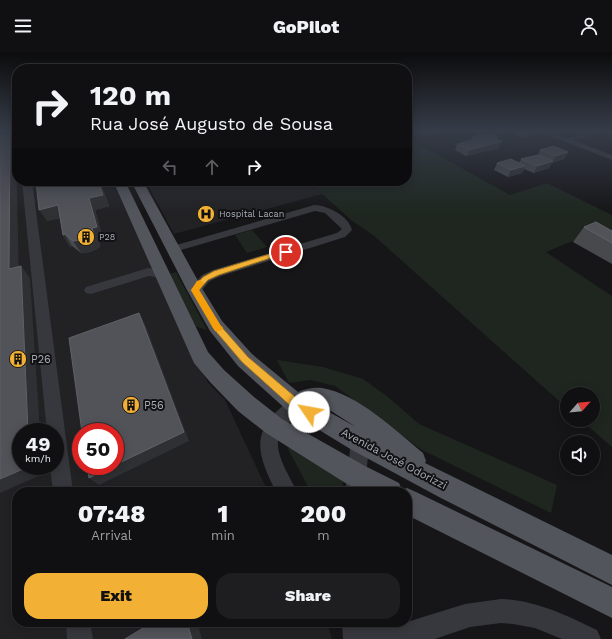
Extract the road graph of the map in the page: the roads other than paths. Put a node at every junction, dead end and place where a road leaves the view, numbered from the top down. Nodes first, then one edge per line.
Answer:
1 (28, 186) edge
2 (122, 186) edge
3 (140, 186) edge
4 (172, 247) junction
5 (153, 269) junction
6 (91, 290) dead end
7 (195, 290) junction
8 (296, 404) junction
9 (274, 426) junction
10 (360, 442) junction
11 (356, 483) edge
12 (63, 487) edge
13 (285, 487) edge
14 (371, 487) edge
15 (448, 488) junction
16 (412, 505) edge
17 (612, 570) edge
18 (612, 603) edge
19 (79, 627) edge
20 (355, 627) edge
21 (365, 627) edge
22 (80, 639) edge
23 (356, 639) edge
24 (588, 639) edge

1 - 12 street
2 - 5 main road
3 - 4 main road, Avenida José Odorizzi
4 - 7 main road, Avenida José Odorizzi
4 - 7 street
5 - 6 street
5 - 9 main road
7 - 8 main road, Avenida José Odorizzi
8 - 9 street
8 - 10 main road, Avenida José Odorizzi
8 - 15 main road
9 - 11 main road
9 - 13 street
10 - 11 street
10 - 15 main road, Avenida José Odorizzi
11 - 14 main road
15 - 17 main road, Avenida José Odorizzi
16 - 18 main road
19 - 22 street
20 - 23 street
21 - 24 street

